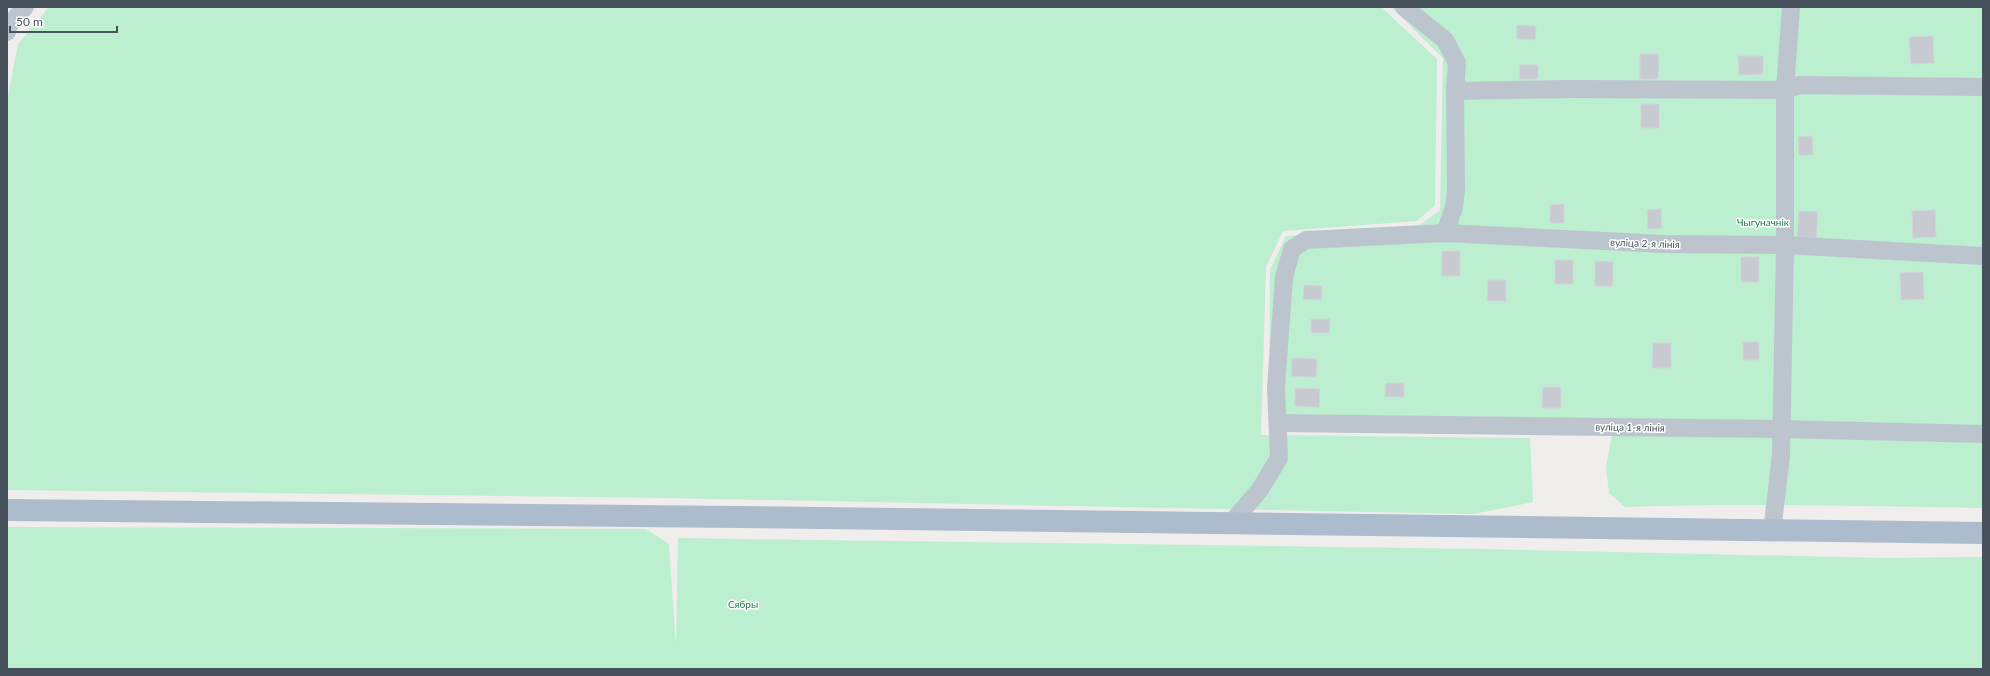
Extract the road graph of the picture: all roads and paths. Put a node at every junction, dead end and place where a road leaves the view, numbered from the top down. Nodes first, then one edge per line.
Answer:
1 (25, 7) edge
2 (1404, 7) edge
3 (1791, 7) edge
4 (7, 32) edge
5 (1983, 87) edge
6 (1785, 90) junction
7 (1455, 91) junction
8 (1445, 234) junction
9 (1785, 245) junction
10 (1983, 256) edge
11 (1278, 423) junction
12 (1781, 429) junction
13 (1983, 434) edge
14 (7, 510) edge
15 (1230, 524) junction
16 (1772, 532) junction
17 (1983, 533) edge

1 - 4 street
2 - 7 street
3 - 6 street
5 - 6 street
6 - 7 street
6 - 9 street
7 - 8 street
8 - 9 street, вуліца 2-я лінія
8 - 11 street, вуліца 2-я лінія
9 - 10 street, вуліца 2-я лінія
9 - 12 street
11 - 12 street, вуліца 1-я лінія
11 - 15 street
12 - 13 street, вуліца 1-я лінія
12 - 16 street
14 - 15 main road
15 - 16 main road
16 - 17 main road

